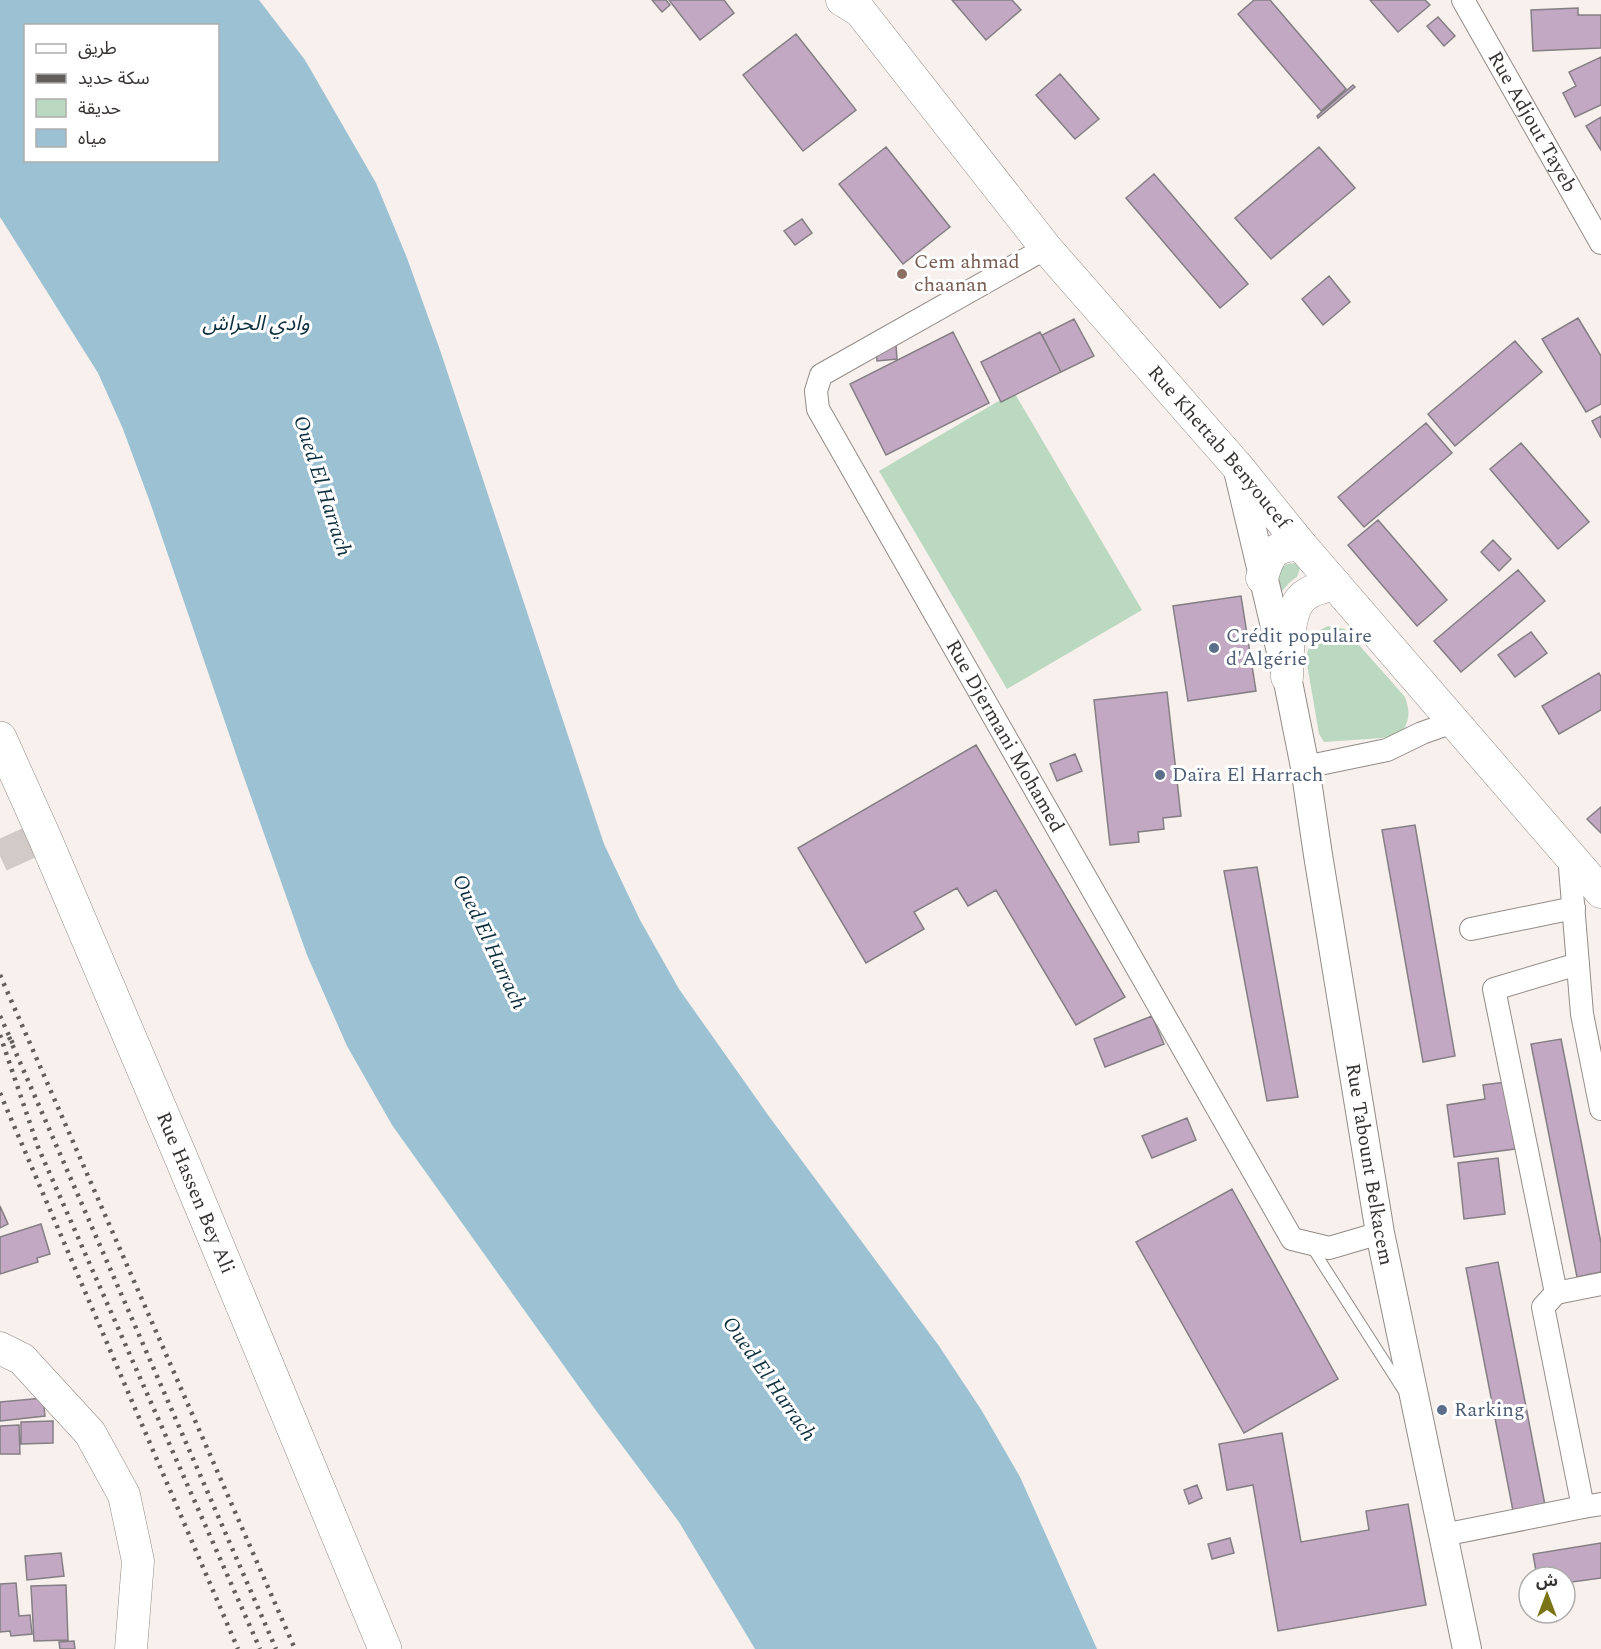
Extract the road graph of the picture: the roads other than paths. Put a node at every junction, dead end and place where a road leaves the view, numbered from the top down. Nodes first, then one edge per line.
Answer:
1 (842, 0) edge
2 (1463, 0) edge
3 (1601, 243) edge
4 (1046, 248) junction
5 (1237, 466) junction
6 (1301, 545) junction
7 (1262, 578) junction
8 (1335, 584) junction
9 (1287, 677) junction
10 (1453, 722) junction
11 (0, 738) edge
12 (1305, 767) junction
13 (1569, 855) junction
14 (1601, 892) edge
15 (1574, 908) junction
16 (1471, 929) dead end
17 (1578, 963) junction
18 (1601, 1109) edge
19 (1380, 1233) junction
20 (1309, 1243) junction
21 (1601, 1284) edge
22 (1556, 1293) junction
23 (0, 1348) edge
24 (1417, 1412) junction
25 (1592, 1506) edge
26 (1443, 1535) junction
27 (131, 1649) edge
28 (385, 1649) edge
29 (1467, 1649) edge

1 - 4 main road, Rue Khettab Benyoucef
2 - 3 street, Rue Adjout Tayeb
4 - 5 main road, Rue Khettab Benyoucef
4 - 20 street, Rue Djermani Mohamed
5 - 6 main road, Rue Khettab Benyoucef
5 - 7 street, Rue Tabount Belkacem
6 - 7 main road
6 - 8 main road, Rue Khettab Benyoucef
7 - 9 street, Rue Tabount Belkacem
8 - 9 main road
8 - 10 main road, Rue Khettab Benyoucef
9 - 12 street, Rue Tabount Belkacem
10 - 12 street
10 - 13 main road, Rue Khettab Benyoucef
11 - 28 main road, Rue Hassen Bey Ali
12 - 19 street, Rue Tabount Belkacem
13 - 14 main road, Rue Khettab Benyoucef
13 - 15 street
15 - 16 street
15 - 17 street
17 - 18 street
17 - 22 street
19 - 20 street, Rue Djermani Mohamed
19 - 24 street, Rue Tabount Belkacem
20 - 24 lane
21 - 22 street
22 - 25 street
23 - 27 main road
24 - 26 street, Rue Tabount Belkacem
25 - 26 street
26 - 29 street, Rue Tabount Belkacem

